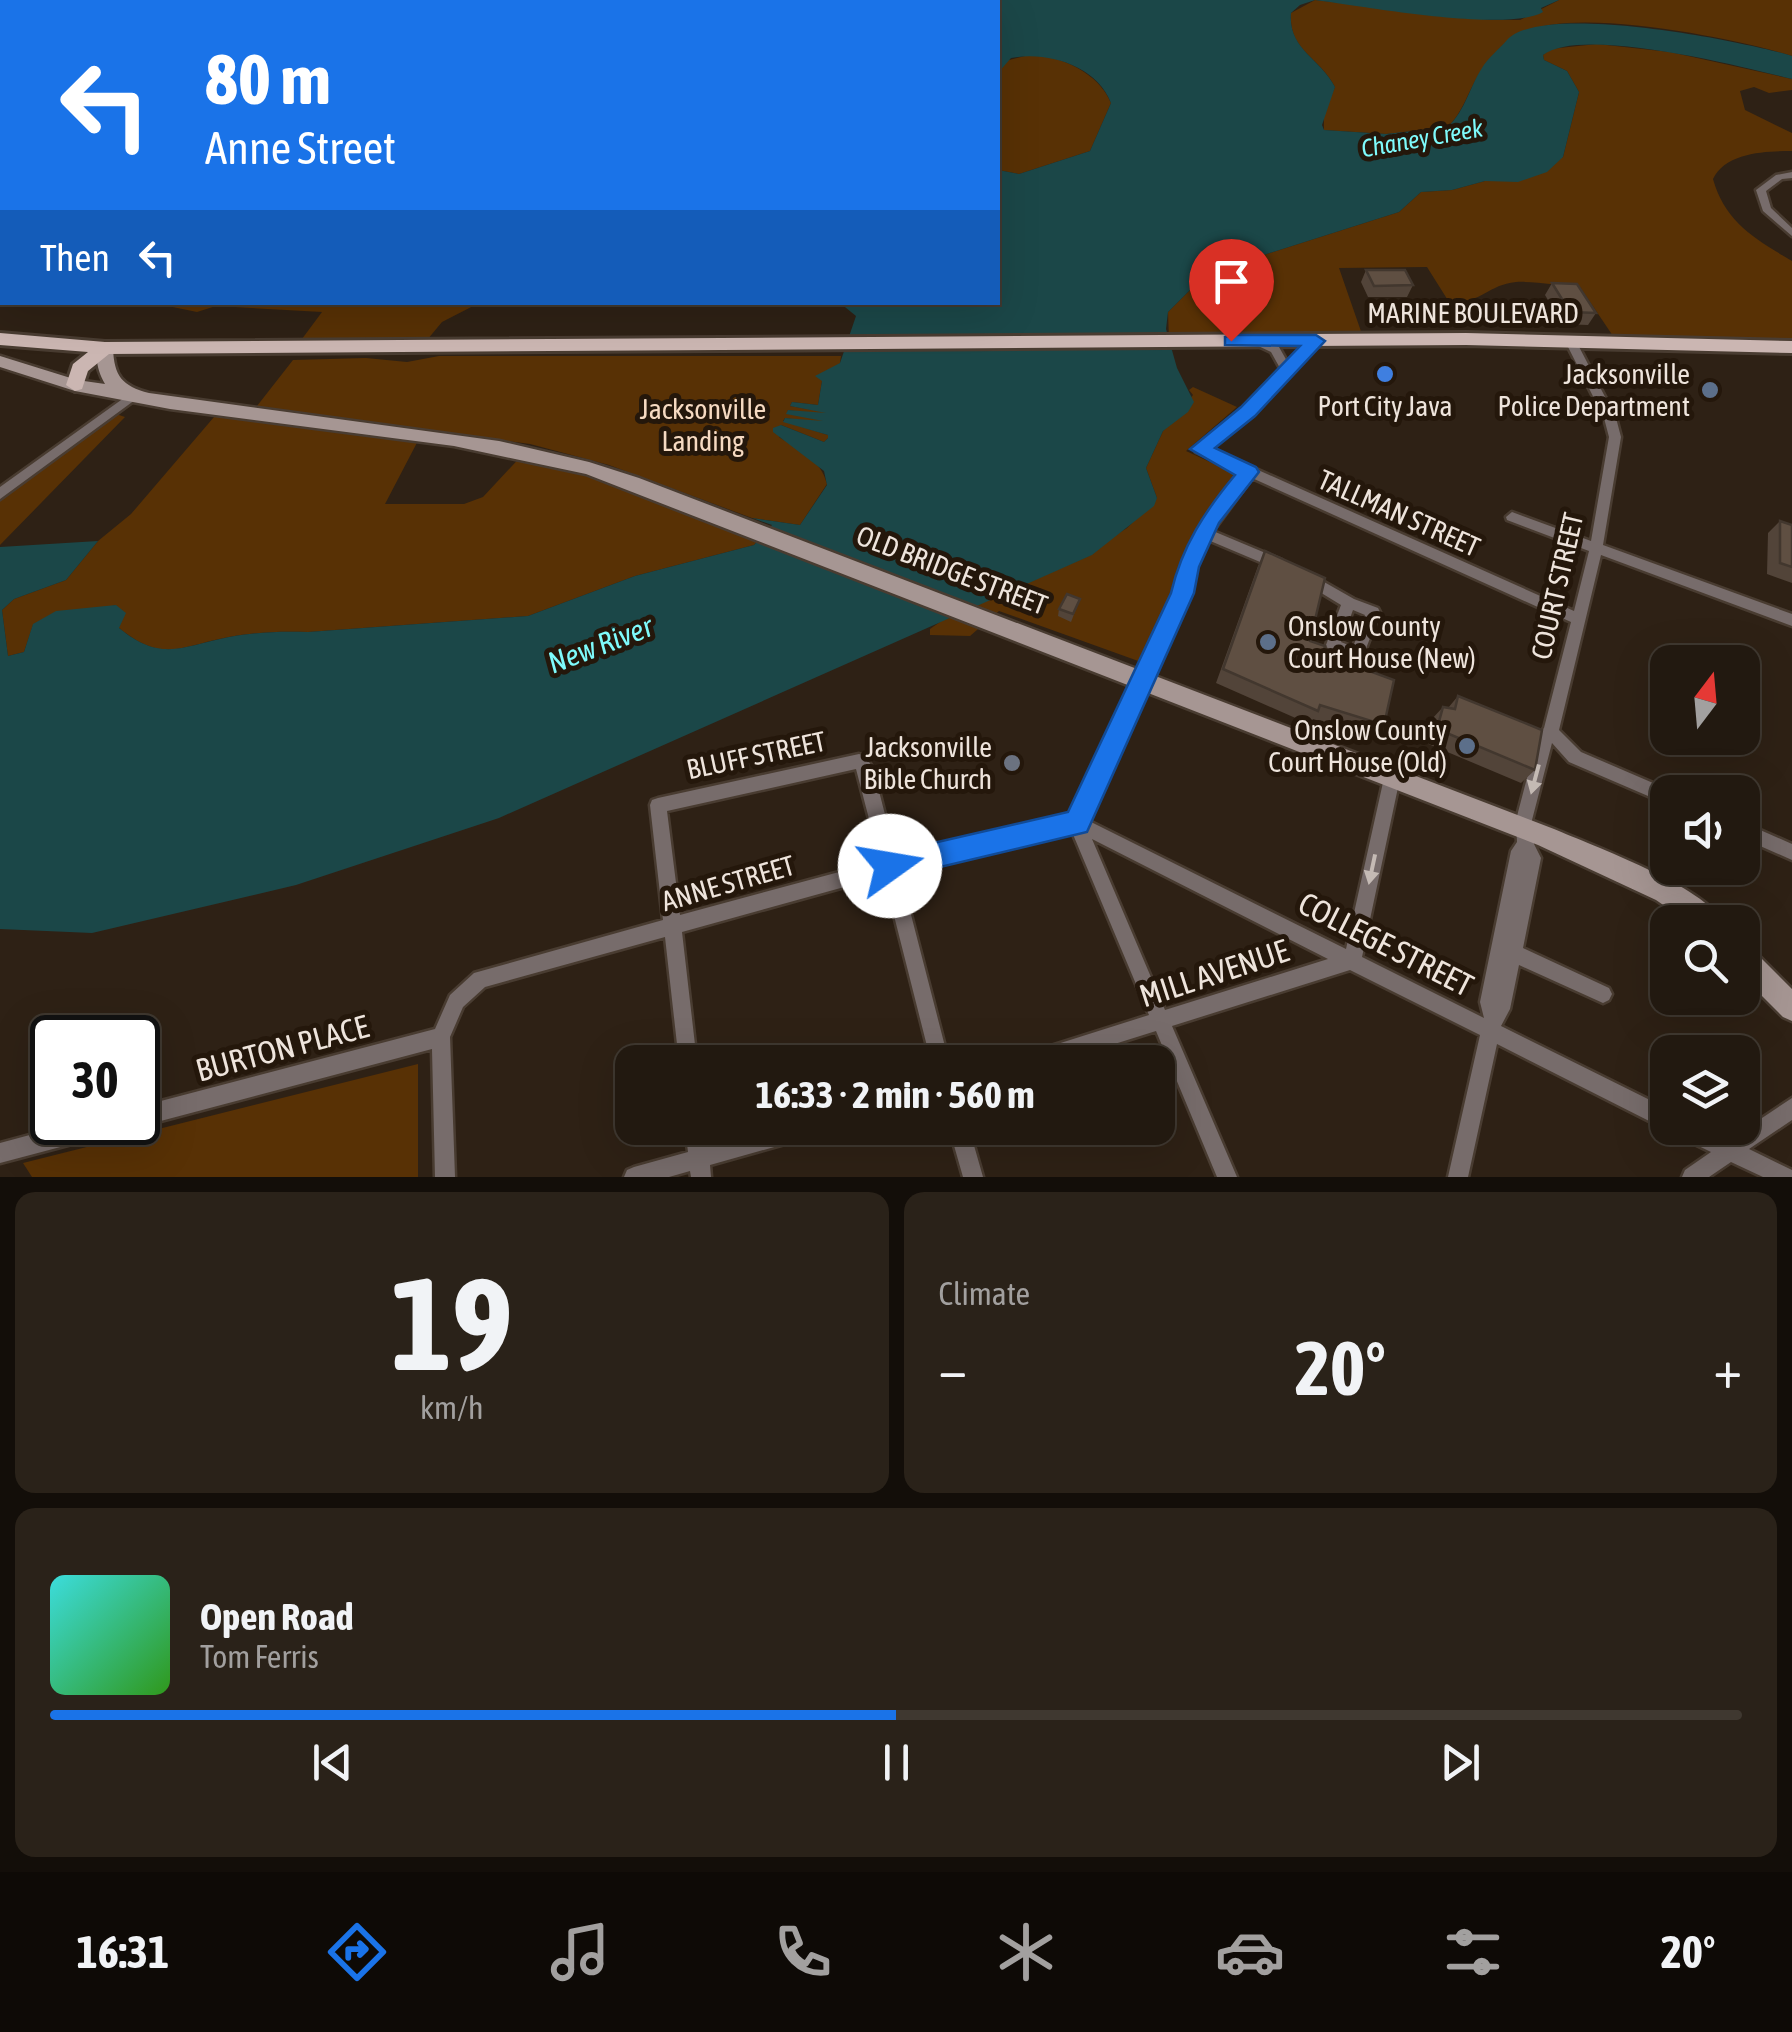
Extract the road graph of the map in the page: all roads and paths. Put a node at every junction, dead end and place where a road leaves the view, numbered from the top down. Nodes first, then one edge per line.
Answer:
1 (1792, 175) edge
2 (1792, 233) edge
3 (0, 339) edge
4 (1256, 341) junction
5 (1316, 341) junction
6 (1571, 341) junction
7 (1792, 347) edge
8 (105, 348) junction
9 (0, 361) edge
10 (1287, 371) junction
11 (75, 385) junction
12 (135, 394) junction
13 (1249, 472) junction
14 (0, 494) edge
15 (1512, 517) dead end
16 (1204, 534) junction
17 (1595, 550) junction
18 (1349, 603) dead end
19 (1578, 619) junction
20 (1792, 620) edge
21 (1145, 678) junction
22 (1551, 732) junction
23 (1392, 778) junction
24 (1650, 790) edge
25 (1077, 823) junction
26 (1527, 838) junction
27 (1760, 838) edge
28 (1792, 852) edge
29 (890, 866) junction
30 (1684, 905) edge
31 (673, 926) junction
32 (1513, 954) junction
33 (1352, 960) junction
34 (1760, 975) edge
35 (1604, 994) dead end
36 (1792, 1008) edge
37 (1160, 1022) junction
38 (1492, 1023) junction
39 (441, 1038) junction
40 (686, 1045) edge
41 (936, 1045) edge
42 (1085, 1045) edge
43 (1792, 1108) edge
44 (1650, 1110) edge
45 (160, 1111) edge
46 (30, 1145) edge
47 (759, 1145) edge
48 (964, 1145) edge
49 (1718, 1145) edge
50 (1732, 1152) junction
51 (0, 1153) edge
52 (699, 1167) edge
53 (445, 1177) edge
54 (634, 1177) edge
55 (973, 1177) edge
56 (1227, 1177) edge
57 (1458, 1177) edge
58 (1692, 1177) edge
59 (1785, 1177) edge

1 - 2 street
3 - 8 main road, MARINE BOULEVARD
4 - 5 main road, MARINE BOULEVARD
4 - 8 main road, MARINE BOULEVARD
4 - 10 street
5 - 6 main road, MARINE BOULEVARD
5 - 10 street
6 - 7 main road, MARINE BOULEVARD
6 - 17 street, COURT STREET
8 - 11 main road
8 - 12 main road
9 - 11 main road, OLD BRIDGE STREET
10 - 13 street, TALLMAN STREET
11 - 12 main road, OLD BRIDGE STREET
12 - 14 street
12 - 21 main road, OLD BRIDGE STREET
13 - 16 street
13 - 19 street, TALLMAN STREET
15 - 17 street
16 - 18 street
16 - 21 street
17 - 19 street, COURT STREET
17 - 20 street
19 - 22 street, COURT STREET
21 - 23 main road, OLD BRIDGE STREET
21 - 25 street
22 - 24 street
22 -> 26 street, COURT STREET
23 - 26 main road, OLD BRIDGE STREET
23 -> 33 street
25 - 29 street, ANNE STREET
25 - 33 street, COLLEGE STREET
25 - 37 street
26 - 30 main road, OLD BRIDGE STREET
26 - 32 street, COURT STREET
26 - 38 street, COURT STREET
27 - 28 street
29 - 31 street, ANNE STREET
29 - 31 street, BLUFF STREET
29 - 41 street
31 - 39 street, ANNE STREET
31 - 40 street
32 - 35 street
32 - 38 street, COURT STREET
33 - 37 street, MILL AVENUE
33 - 38 street, COLLEGE STREET
34 - 36 main road
37 - 42 street, MILL AVENUE
37 - 56 street
38 - 44 street, COLLEGE STREET
38 - 57 street, COURT STREET
39 - 45 street, BURTON PLACE
39 - 53 street
43 - 50 street
46 - 51 street
47 - 52 street
48 - 55 street
49 - 50 street
50 - 58 street
50 - 59 street
52 - 54 street

